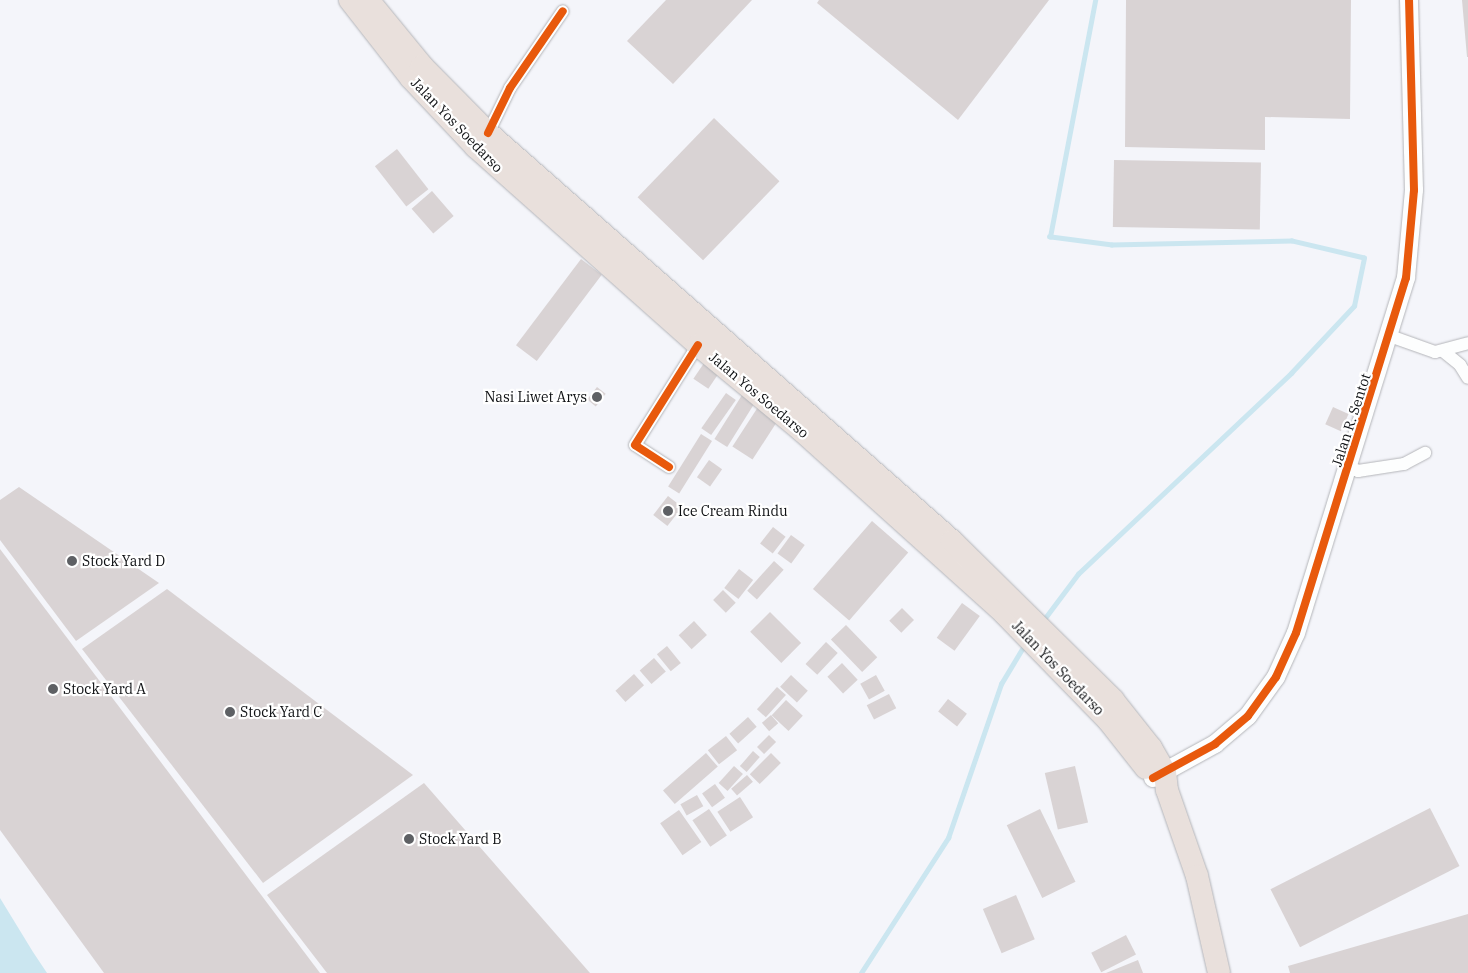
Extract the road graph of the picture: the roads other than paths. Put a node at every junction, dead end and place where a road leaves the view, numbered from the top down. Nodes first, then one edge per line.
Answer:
1 (350, 0) edge
2 (368, 0) edge
3 (1409, 0) edge
4 (563, 12) dead end
5 (488, 133) junction
6 (704, 336) junction
7 (1390, 336) junction
8 (1468, 343) edge
9 (1443, 351) junction
10 (1468, 378) edge
11 (807, 423) junction
12 (1425, 454) dead end
13 (669, 467) dead end
14 (1349, 467) junction
15 (1010, 607) junction
16 (1162, 780) junction
17 (1219, 973) edge

1 - 6 highway, Jalan Yos Soedarso
2 - 5 highway, Jalan Yos Soedarso
3 - 7 street, Jalan R. Sentot
4 - 5 street
5 - 6 highway, Jalan Yos Soedarso
6 - 11 highway, Jalan Yos Soedarso
6 - 13 street
7 - 9 street
7 - 14 street, Jalan R. Sentot
8 - 9 street
9 - 10 street
11 - 15 highway, Jalan Yos Soedarso
11 - 15 highway, Jalan Yos Soedarso
12 - 14 street
14 - 16 street, Jalan R. Sentot
15 - 16 highway, Jalan Yos Soedarso
16 - 17 highway, Jalan Yos Soedarso

